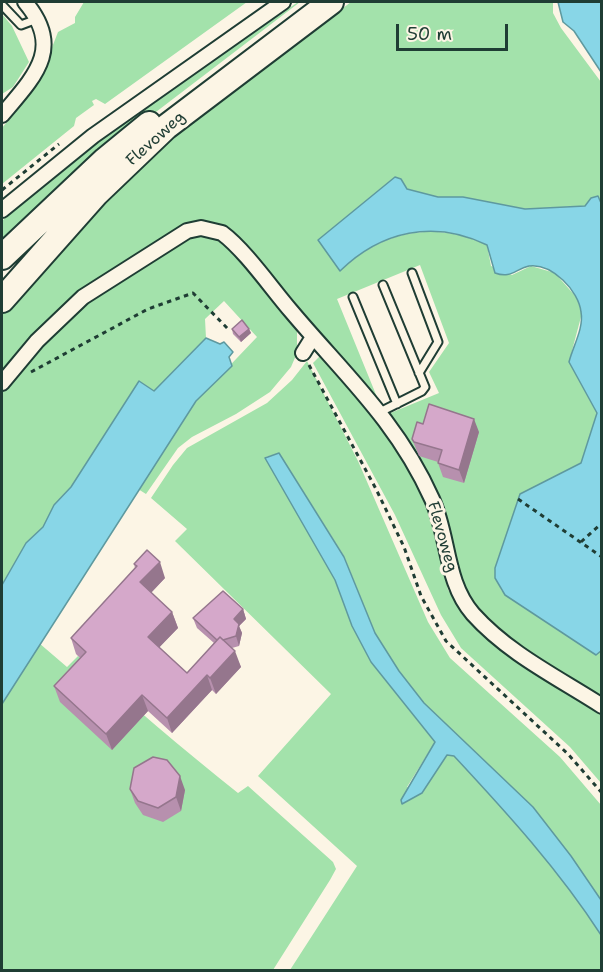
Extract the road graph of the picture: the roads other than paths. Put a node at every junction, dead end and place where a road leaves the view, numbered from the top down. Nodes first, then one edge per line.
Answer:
1 (25, 2) edge
2 (283, 2) edge
3 (311, 2) edge
4 (331, 2) edge
5 (2, 5) edge
6 (39, 18) junction
7 (2, 115) edge
8 (2, 210) edge
9 (2, 257) edge
10 (412, 273) dead end
11 (383, 285) dead end
12 (353, 297) dead end
13 (2, 300) edge
14 (313, 337) junction
15 (303, 353) road end
16 (419, 373) junction
17 (2, 383) edge
18 (397, 404) junction
19 (380, 412) junction
20 (602, 706) edge

1 - 6 street
2 - 8 street, Flevoweg
3 - 9 highway, Flevoweg
4 - 13 highway, Flevoweg
5 - 6 lane
6 - 7 street
10 - 16 lane
11 - 16 lane
12 - 18 lane
14 - 15 street
14 - 17 street, Flevoweg
14 - 19 street, Flevoweg
16 - 18 lane
18 - 19 lane
19 - 20 street, Flevoweg

